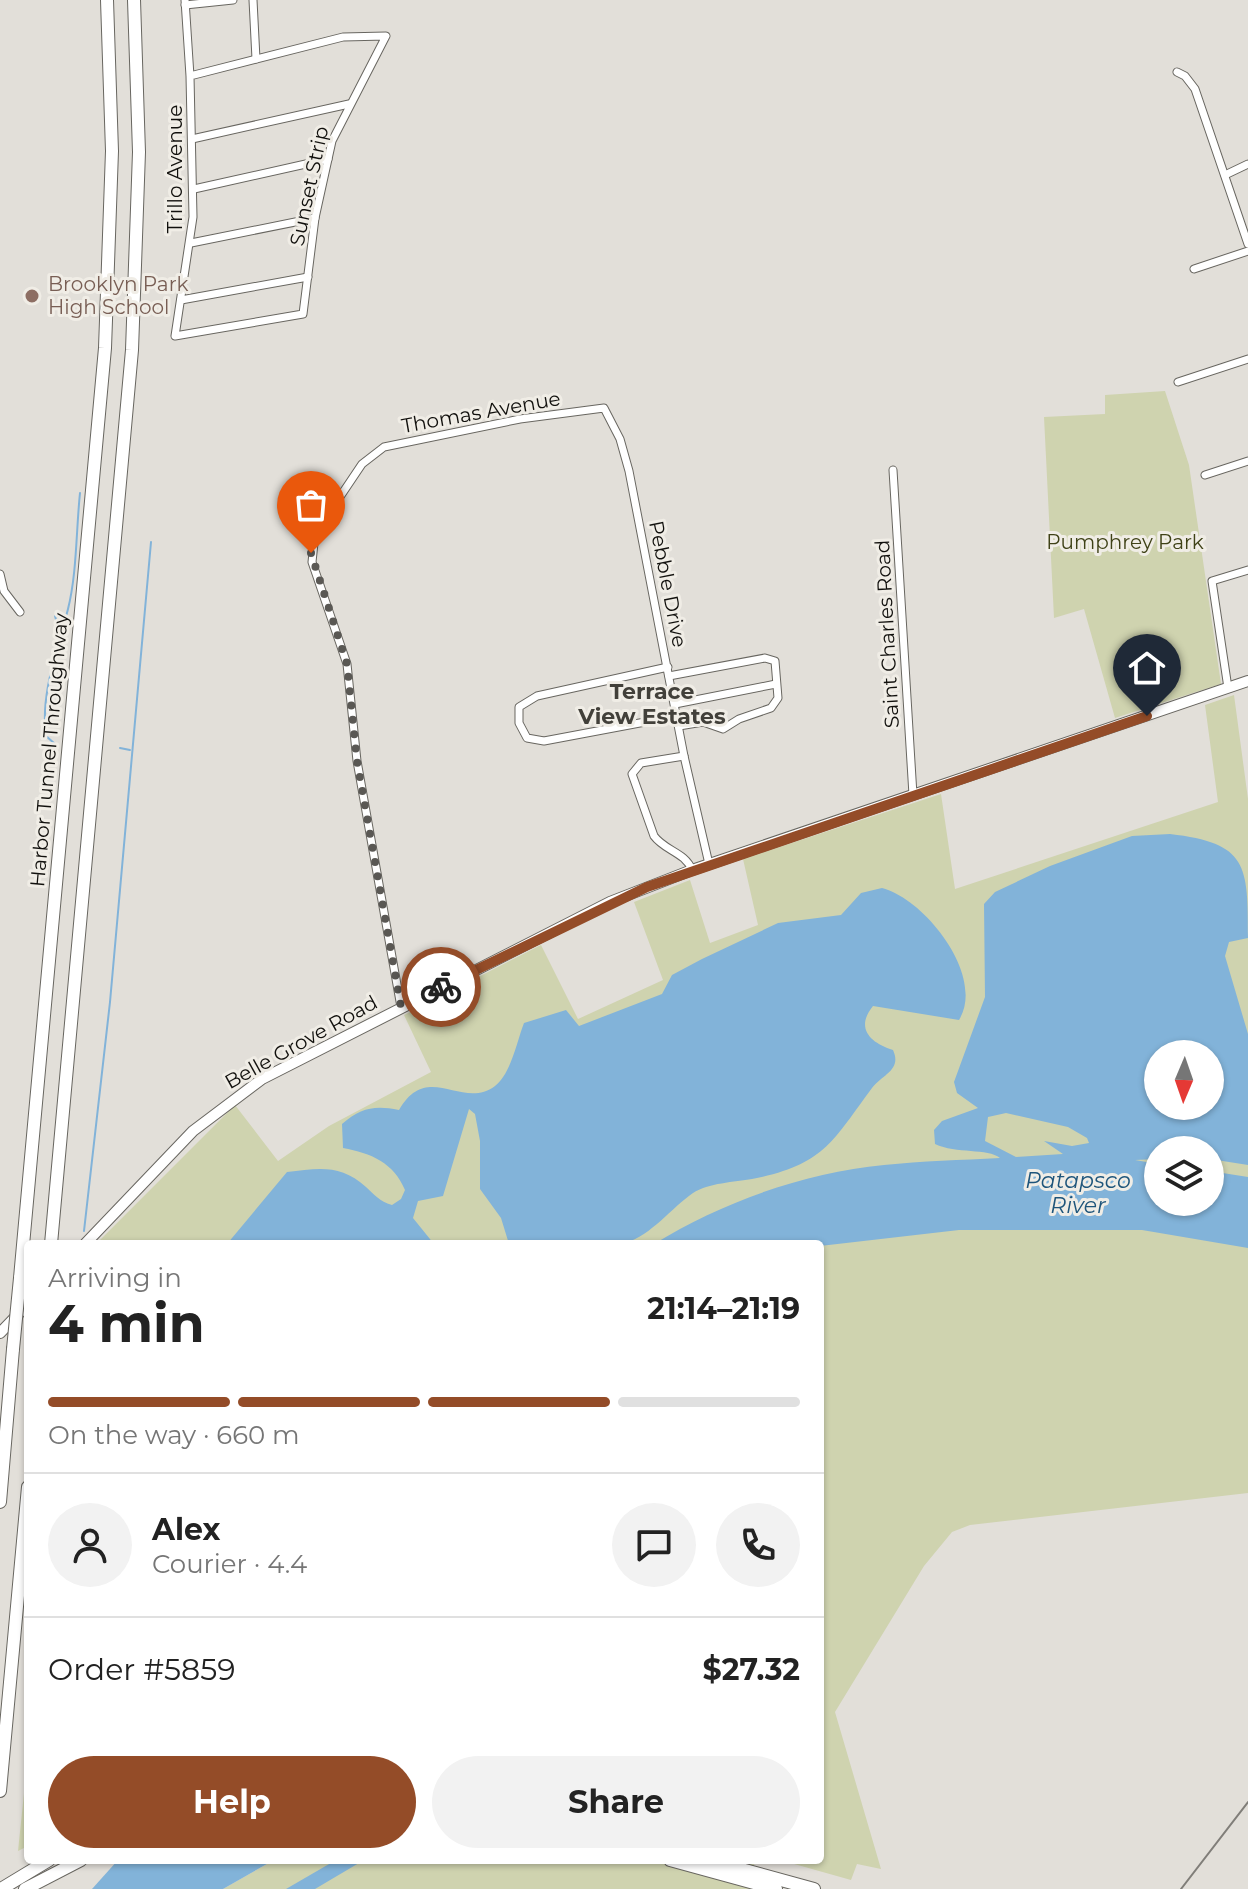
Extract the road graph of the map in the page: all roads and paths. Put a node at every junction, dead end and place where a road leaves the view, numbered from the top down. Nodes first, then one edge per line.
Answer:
1 (107, 0) edge
2 (134, 0) edge
3 (233, 0) edge
4 (253, 0) edge
5 (185, 2) edge
6 (256, 59) junction
7 (1177, 72) dead end
8 (190, 76) junction
9 (349, 104) junction
10 (192, 139) junction
11 (328, 159) junction
12 (1248, 164) edge
13 (1225, 175) junction
14 (194, 189) junction
15 (315, 218) junction
16 (191, 243) junction
17 (1248, 244) edge
18 (1248, 251) edge
19 (1194, 269) dead end
20 (308, 277) junction
21 (181, 300) junction
22 (175, 336) joint
23 (1248, 359) edge
24 (1178, 382) dead end
25 (604, 408) joint
26 (1248, 461) edge
27 (893, 470) dead end
28 (1205, 475) dead end
29 (1248, 570) edge
30 (0, 574) edge
31 (20, 612) dead end
32 (668, 667) junction
33 (669, 676) junction
34 (1248, 681) edge
35 (776, 684) junction
36 (1228, 688) junction
37 (675, 704) junction
38 (677, 716) junction
39 (679, 726) junction
40 (684, 756) junction
41 (913, 795) junction
42 (709, 864) junction
43 (692, 870) junction
44 (401, 1007) junction
45 (51, 1240) edge
46 (89, 1240) edge
47 (24, 1308) edge
48 (0, 1333) edge
49 (0, 1502) edge
50 (24, 1530) edge
51 (0, 1791) edge
52 (42, 1864) edge
53 (73, 1864) edge
54 (685, 1864) edge
55 (723, 1864) edge
56 (1, 1889) edge
57 (25, 1889) edge
58 (776, 1889) edge
59 (814, 1889) edge

1 - 49 highway, Harbor Tunnel Throughway, bridge
2 - 45 highway
3 - 5 street
4 - 6 street
5 - 8 street, Trillo Avenue
6 - 8 street, Sunset Strip
6 - 9 street, Sunset Strip
7 - 13 street
8 - 10 street, Trillo Avenue
9 - 10 street
9 - 11 street, Sunset Strip
10 - 14 street, Trillo Avenue
11 - 14 street
11 - 15 street, Sunset Strip
12 - 13 street
13 - 17 street
14 - 16 street, Trillo Avenue
15 - 16 street
15 - 20 street, Sunset Strip
16 - 21 street, Trillo Avenue
18 - 19 street
20 - 21 street
20 - 22 street, Sunset Strip
21 - 22 street, Trillo Avenue
23 - 24 street
25 - 32 street, Pebble Drive
25 - 44 street, Thomas Avenue
26 - 28 street
27 - 41 street, Saint Charles Road
29 - 36 street
30 - 31 street
32 - 33 street, Pebble Drive
32 - 38 street
33 - 35 street
33 - 37 street, Pebble Drive
34 - 36 main road, Belle Grove Road
35 - 37 street
35 - 39 street
36 - 41 main road, Belle Grove Road
37 - 38 street, Pebble Drive
38 - 39 street, Pebble Drive
39 - 40 street, Pebble Drive
40 - 42 street, Pebble Drive
40 - 43 street
41 - 42 main road, Belle Grove Road
42 - 43 main road, Belle Grove Road
43 - 44 main road, Belle Grove Road
44 - 46 main road, Belle Grove Road
47 - 48 main road
50 - 51 highway
52 - 56 highway
53 - 57 highway
54 - 58 highway
55 - 59 highway

